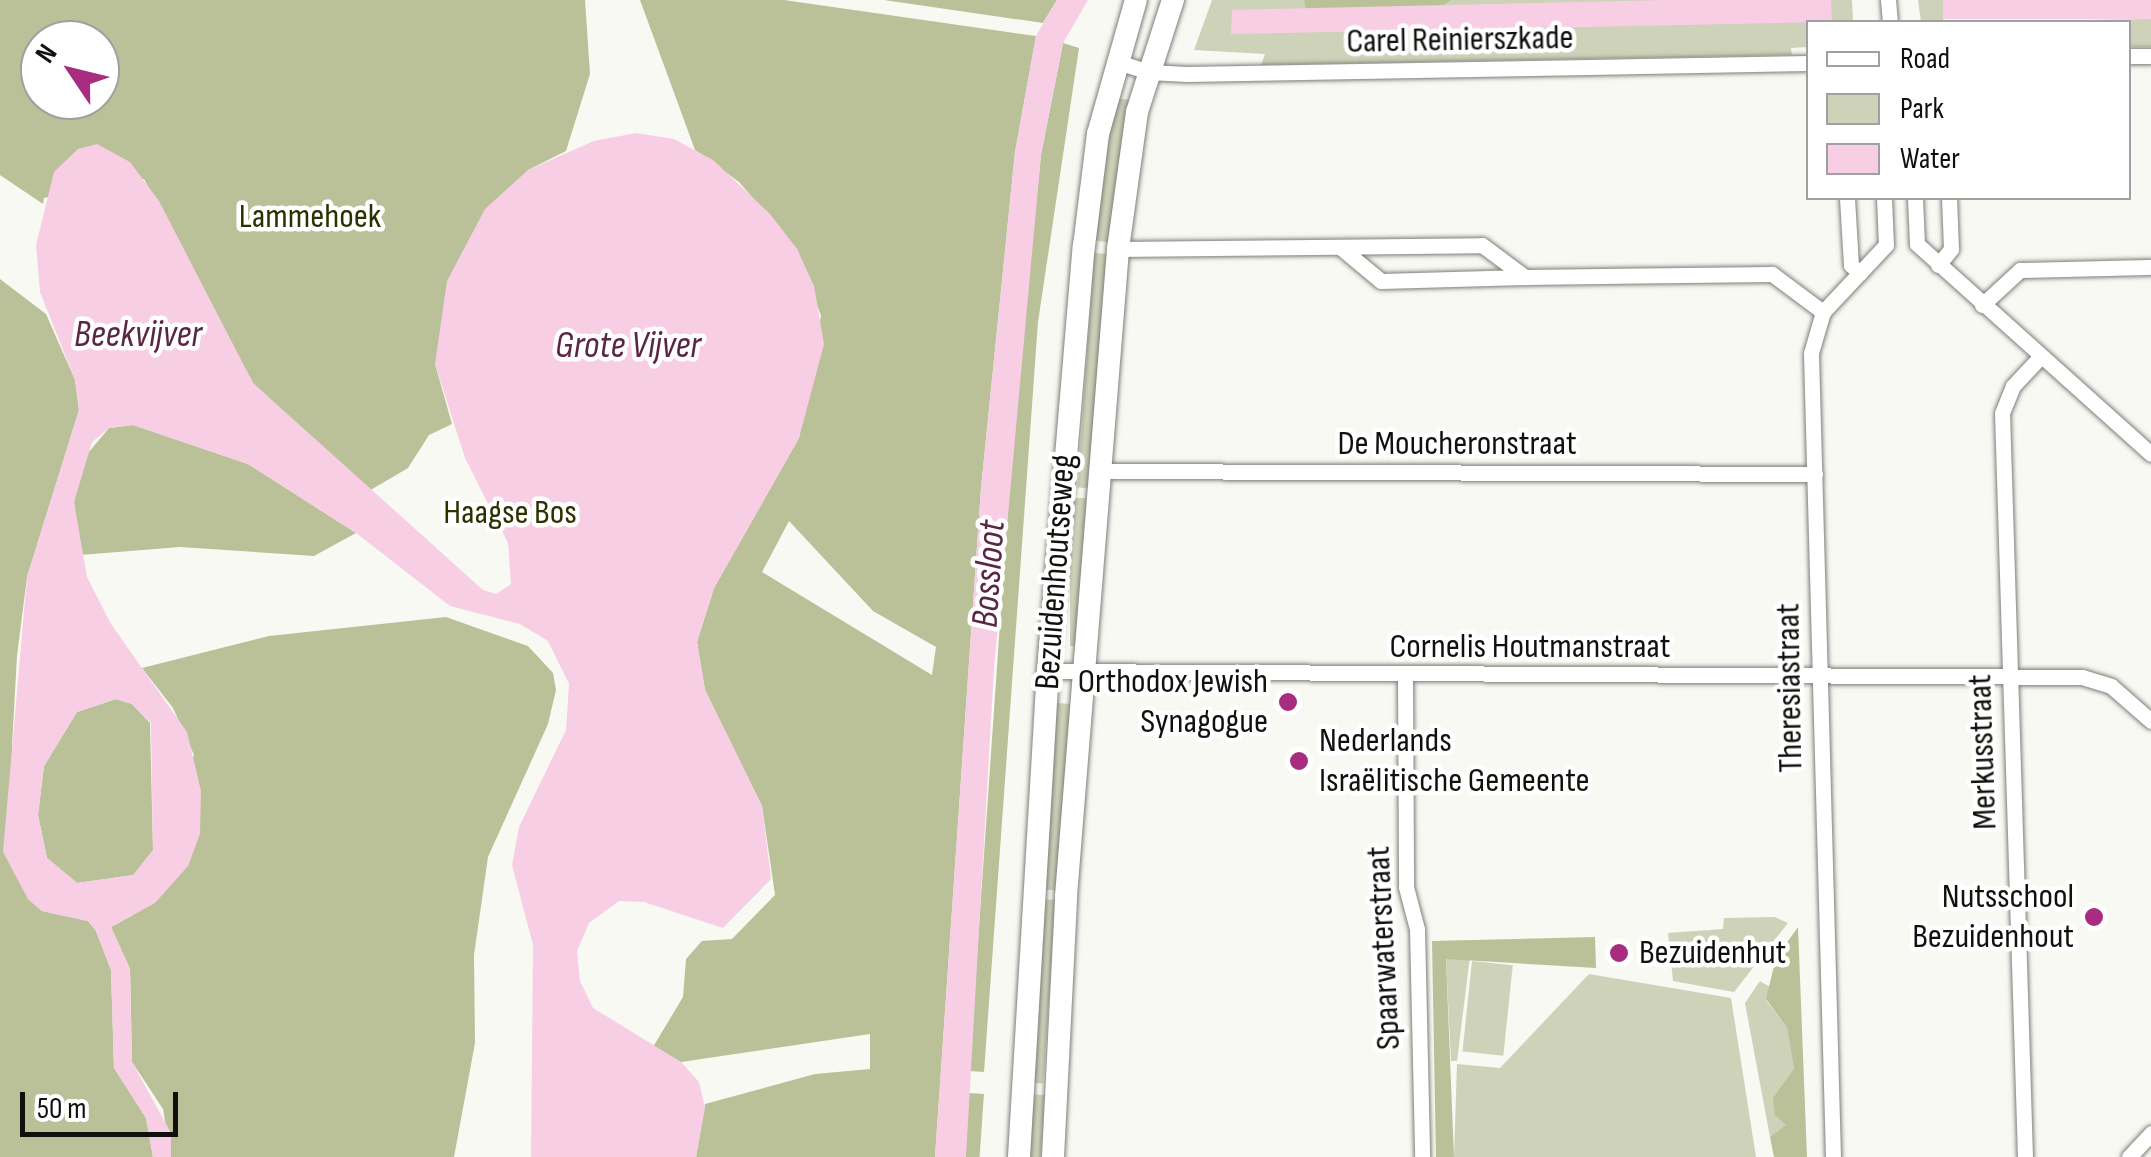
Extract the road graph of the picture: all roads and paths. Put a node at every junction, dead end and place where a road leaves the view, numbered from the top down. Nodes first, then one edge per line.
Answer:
1 (1136, 0) edge
2 (1173, 0) edge
3 (1114, 61) junction
4 (1806, 63) edge
5 (1148, 72) junction
6 (1847, 200) edge
7 (1884, 200) edge
8 (1915, 200) edge
9 (1949, 200) edge
10 (1917, 244) junction
11 (1886, 245) junction
12 (1340, 247) junction
13 (1118, 249) junction
14 (1938, 266) junction
15 (2151, 267) edge
16 (1860, 274) junction
17 (1525, 277) junction
18 (1982, 305) junction
19 (1823, 312) junction
20 (2040, 357) junction
21 (2151, 454) edge
22 (1099, 471) junction
23 (1815, 474) junction
24 (1048, 672) junction
25 (1083, 673) junction
26 (1405, 676) junction
27 (1820, 679) junction
28 (2012, 679) junction
29 (2151, 721) edge
30 (2151, 1133) edge
31 (1019, 1157) edge
32 (1053, 1157) edge
33 (1422, 1157) edge
34 (1833, 1157) edge
35 (2025, 1157) edge
36 (2128, 1157) edge

1 - 3 main road, Bezuidenhoutseweg
2 - 5 main road, Bezuidenhoutseweg
3 - 5 street, Carel Reinierszkade
3 - 24 main road, Bezuidenhoutseweg
4 - 5 street, Carel Reinierszkade
5 - 13 main road, Bezuidenhoutseweg
6 - 16 street
7 - 11 street
8 - 10 street
9 - 14 street
10 - 11 street
10 - 14 street
11 - 16 street
12 - 13 street
12 - 17 street
12 - 17 street
13 - 22 main road, Bezuidenhoutseweg
14 - 18 street
15 - 18 street
16 - 19 street
17 - 19 street
18 - 20 street
19 - 23 street, Theresiastraat
20 - 21 street
20 - 28 street, Merkusstraat
22 - 23 street, De Moucheronstraat
22 - 25 main road, Bezuidenhoutseweg
23 - 27 street, Theresiastraat
24 - 25 street, Cornelis Houtmanstraat
24 - 31 main road, Bezuidenhoutseweg
25 - 26 street, Cornelis Houtmanstraat
25 - 32 main road, Bezuidenhoutseweg
26 - 27 street, Cornelis Houtmanstraat
26 - 33 street, Spaarwaterstraat
27 - 28 street, Cornelis Houtmanstraat
27 - 34 street, Theresiastraat
28 - 29 street, Cornelis Houtmanstraat
28 - 35 street, Merkusstraat
30 - 36 street

